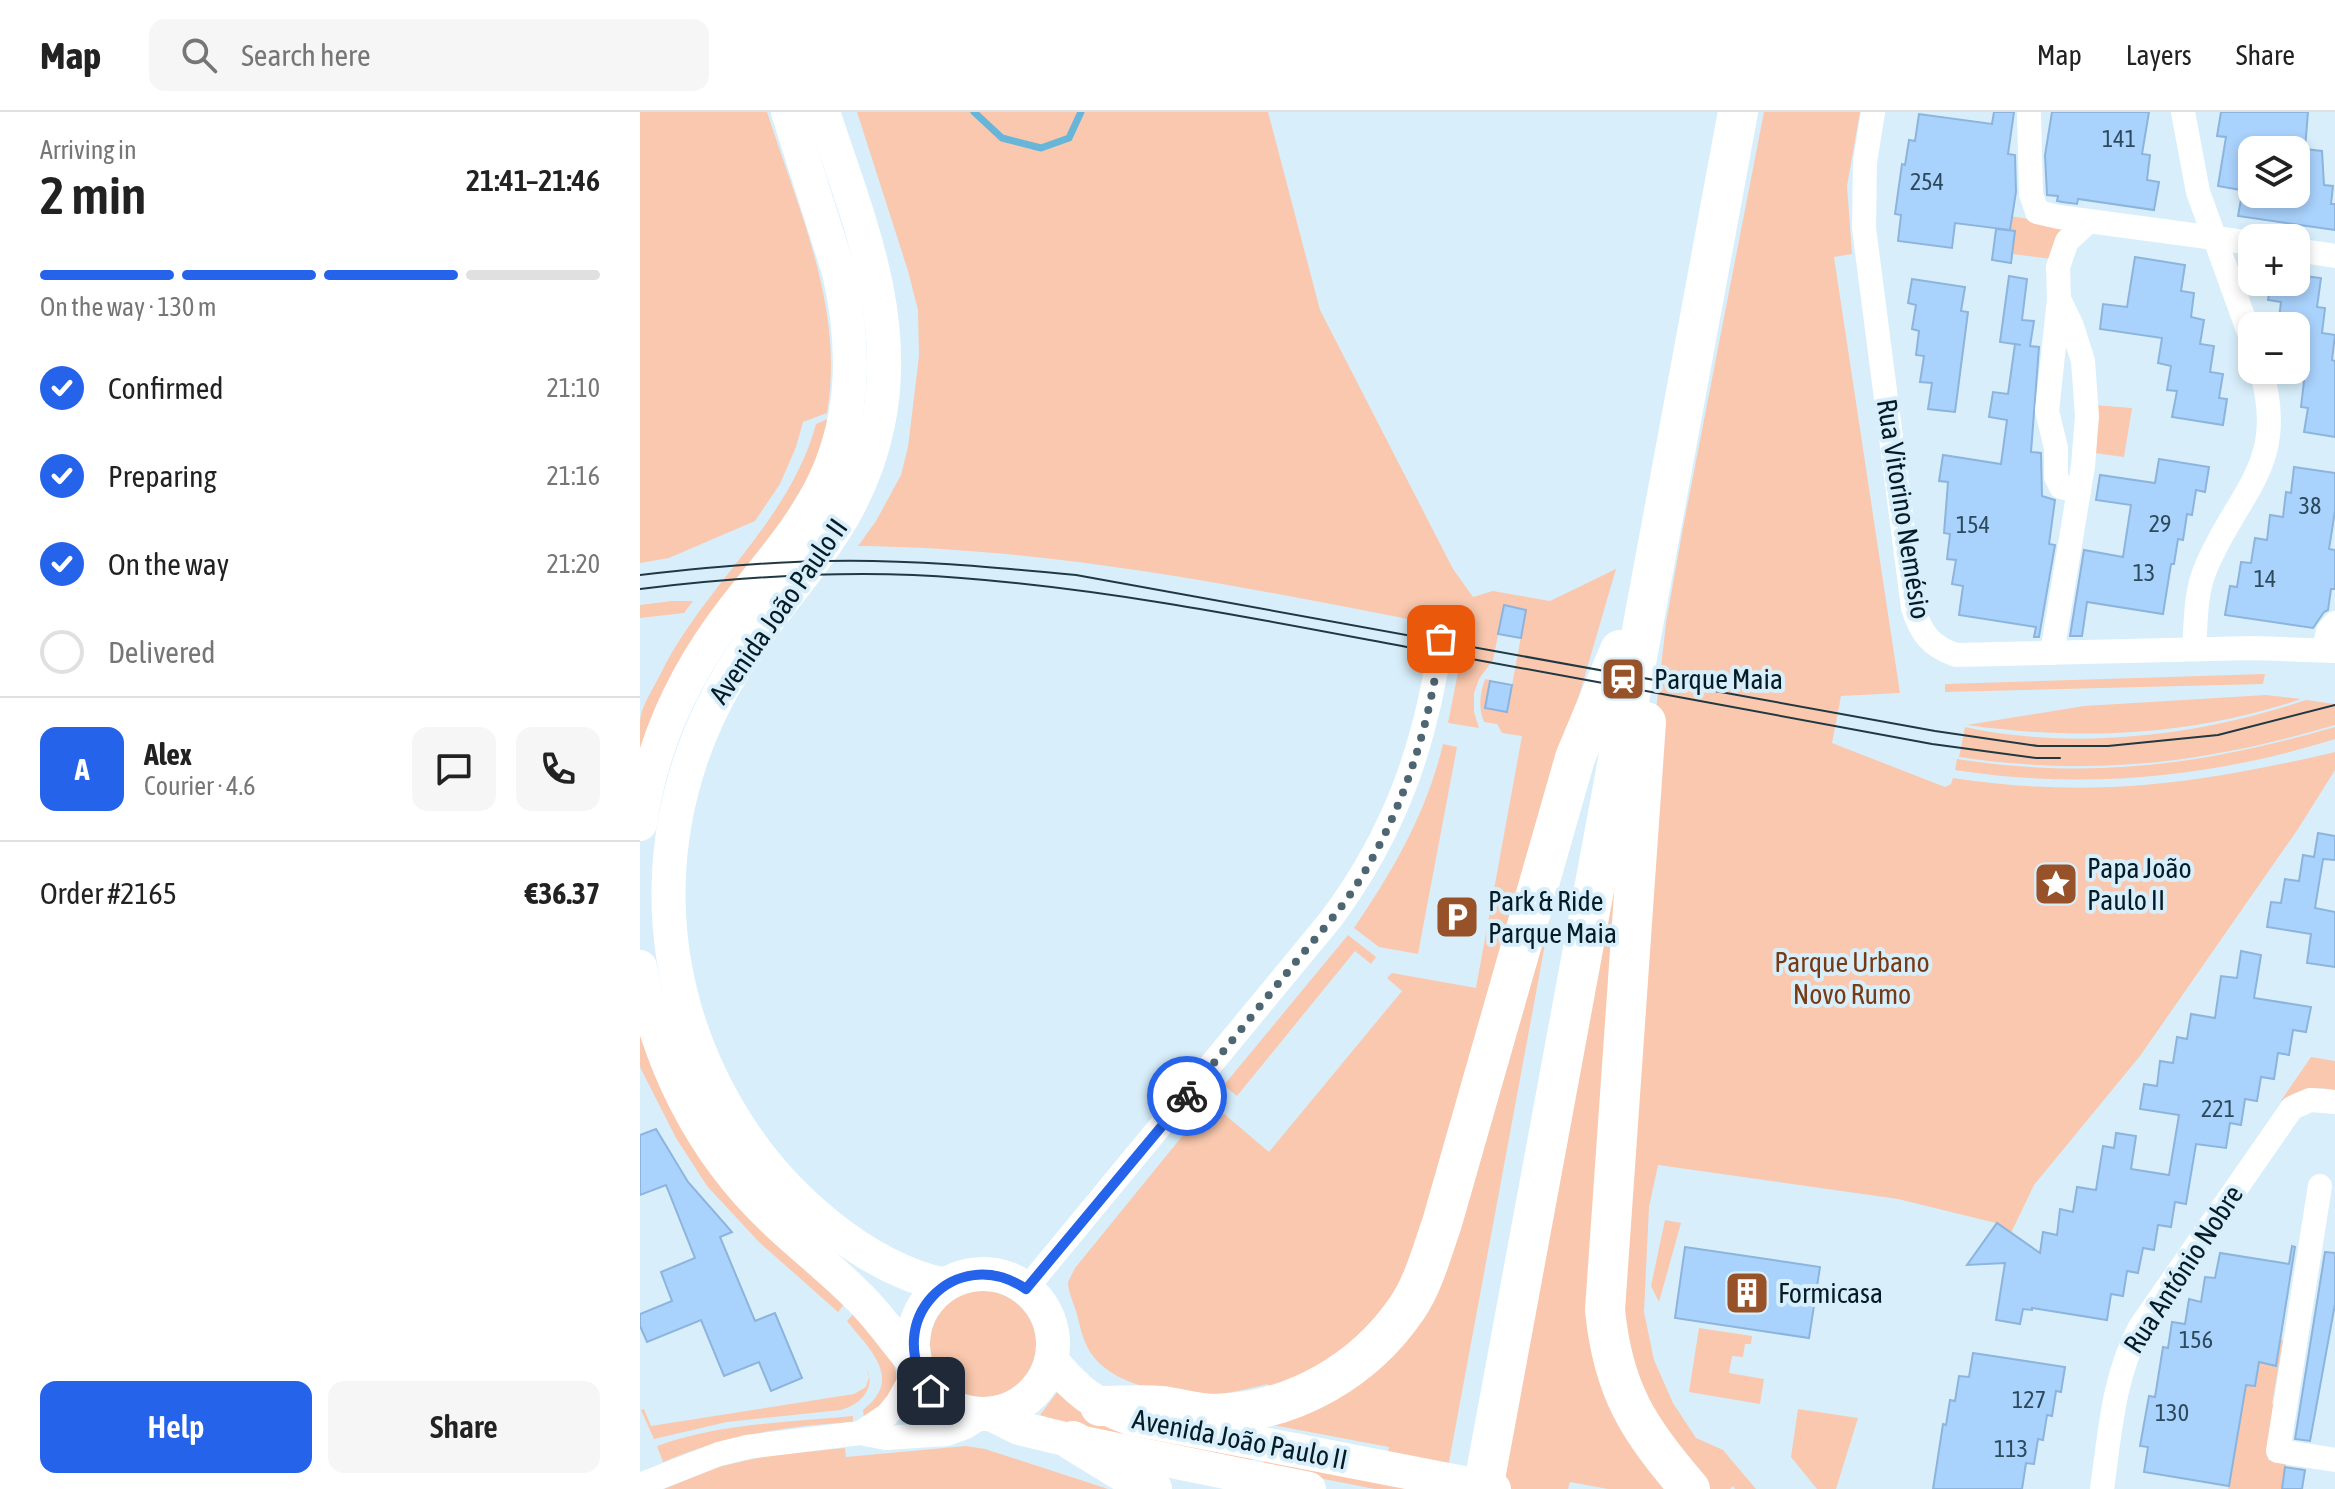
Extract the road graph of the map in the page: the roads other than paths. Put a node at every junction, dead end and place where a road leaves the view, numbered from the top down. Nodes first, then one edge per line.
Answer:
1 (788, 112) edge
2 (823, 112) edge
3 (1720, 112) edge
4 (1738, 112) edge
5 (1873, 112) edge
6 (2029, 112) edge
7 (2183, 112) edge
8 (2089, 221) junction
9 (2213, 238) junction
10 (2238, 241) edge
11 (2310, 252) edge
12 (2335, 256) edge
13 (2059, 299) junction
14 (2241, 312) edge
15 (2265, 384) edge
16 (2079, 491) junction
17 (2335, 623) edge
18 (1635, 624) junction
19 (1441, 639) dead end
20 (2194, 649) junction
21 (2329, 650) edge
22 (2052, 653) junction
23 (640, 824) edge
24 (640, 967) edge
25 (2335, 1102) edge
26 (2320, 1186) dead end
27 (945, 1285) junction
28 (1026, 1289) junction
29 (1052, 1361) junction
30 (916, 1366) junction
31 (1100, 1406) junction
32 (988, 1414) junction
33 (860, 1433) junction
34 (1073, 1441) junction
35 (2335, 1460) edge
36 (640, 1485) edge
37 (1152, 1489) edge
38 (1309, 1489) edge
39 (1470, 1489) edge
40 (1483, 1489) edge
41 (1494, 1489) edge
42 (1690, 1489) edge
43 (2102, 1489) edge

1 - 23 main road, Avenida João Paulo II
2 - 27 main road, Avenida João Paulo II
3 - 18 highway
4 - 18 highway
5 - 22 street, Rua Vitorino Nemésio
6 - 8 street
7 - 9 street
8 - 9 street
8 - 13 street
9 - 10 street
9 - 14 street
11 - 12 street
13 - 16 street
13 - 16 street
15 - 20 street
16 - 22 street
17 - 21 street
18 - 31 highway
18 - 39 highway
18 - 40 highway
18 - 42 highway
19 - 28 street
20 - 21 street, Rua Vitorino Nemésio
20 - 22 street, Rua Vitorino Nemésio
24 - 30 main road
25 - 43 street, Rua António Nobre
26 - 35 street
27 - 28 main road
27 - 30 main road
28 - 29 main road
29 - 31 main road, Avenida João Paulo II
29 - 32 main road
30 - 32 main road
30 - 33 street
31 - 41 main road, Avenida João Paulo II
32 - 33 street
32 - 34 main road, Avenida João Paulo II
33 - 36 street
34 - 37 highway
34 - 38 main road, Avenida João Paulo II

